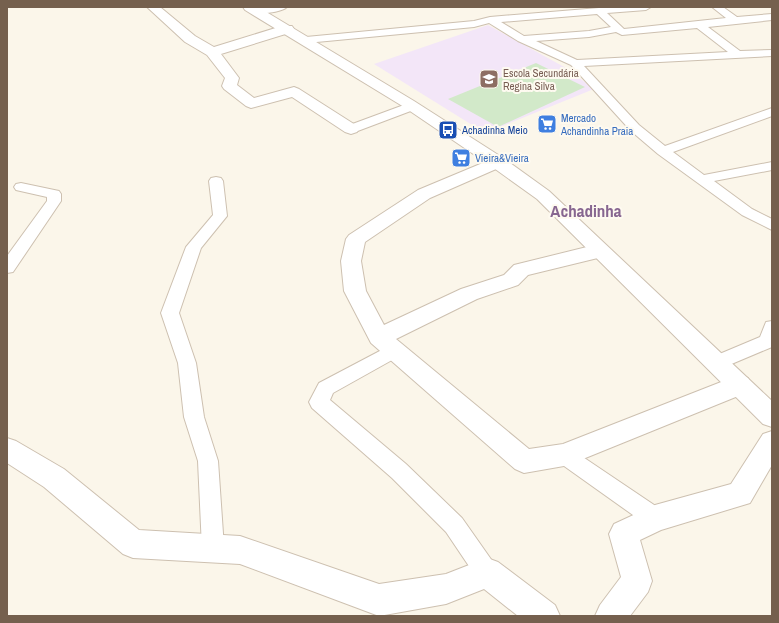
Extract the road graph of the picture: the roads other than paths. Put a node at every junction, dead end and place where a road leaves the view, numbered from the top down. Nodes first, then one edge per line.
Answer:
1 (153, 7) edge
2 (282, 7) edge
3 (646, 7) edge
4 (717, 7) edge
5 (252, 9) edge
6 (598, 11) junction
7 (772, 17) edge
8 (490, 20) junction
9 (735, 20) junction
10 (699, 25) junction
11 (287, 29) junction
12 (618, 29) junction
13 (306, 40) junction
14 (522, 40) junction
15 (772, 46) edge
16 (733, 51) junction
17 (212, 52) junction
18 (772, 53) edge
19 (570, 61) junction
20 (412, 106) junction
21 (772, 112) edge
22 (351, 129) joint
23 (663, 152) junction
24 (497, 162) junction
25 (772, 166) edge
26 (703, 179) junction
27 (216, 181) dead end
28 (21, 187) dead end
29 (772, 225) edge
30 (599, 251) junction
31 (7, 268) edge
32 (772, 327) edge
33 (387, 344) junction
34 (716, 363) junction
35 (739, 385) junction
36 (772, 417) edge
37 (772, 442) edge
38 (7, 449) edge
39 (564, 455) junction
40 (655, 518) junction
41 (213, 548) junction
42 (487, 573) junction
43 (544, 616) edge
44 (611, 616) edge

1 - 17 street
2 - 5 lane
3 - 6 lane
4 - 9 lane
5 - 11 street
6 - 8 lane
6 - 12 lane
7 - 9 lane
8 - 13 lane
8 - 14 lane
9 - 10 lane
10 - 12 lane
10 - 16 lane
11 - 13 street
11 - 17 street
12 - 14 lane
13 - 20 street
14 - 19 lane
15 - 16 lane
16 - 18 lane
16 - 19 lane
17 - 22 street
19 - 23 lane
20 - 22 lane
20 - 24 street
21 - 23 lane
23 - 26 lane
24 - 30 street
24 - 33 street
25 - 26 lane
26 - 29 lane
27 - 41 lane
28 - 31 lane
30 - 33 street
30 - 34 street
32 - 34 lane
33 - 39 street
33 - 42 lane
34 - 35 street
35 - 36 street
35 - 39 street
37 - 40 street
38 - 41 street
39 - 40 lane
40 - 44 street
41 - 42 street
42 - 43 street

